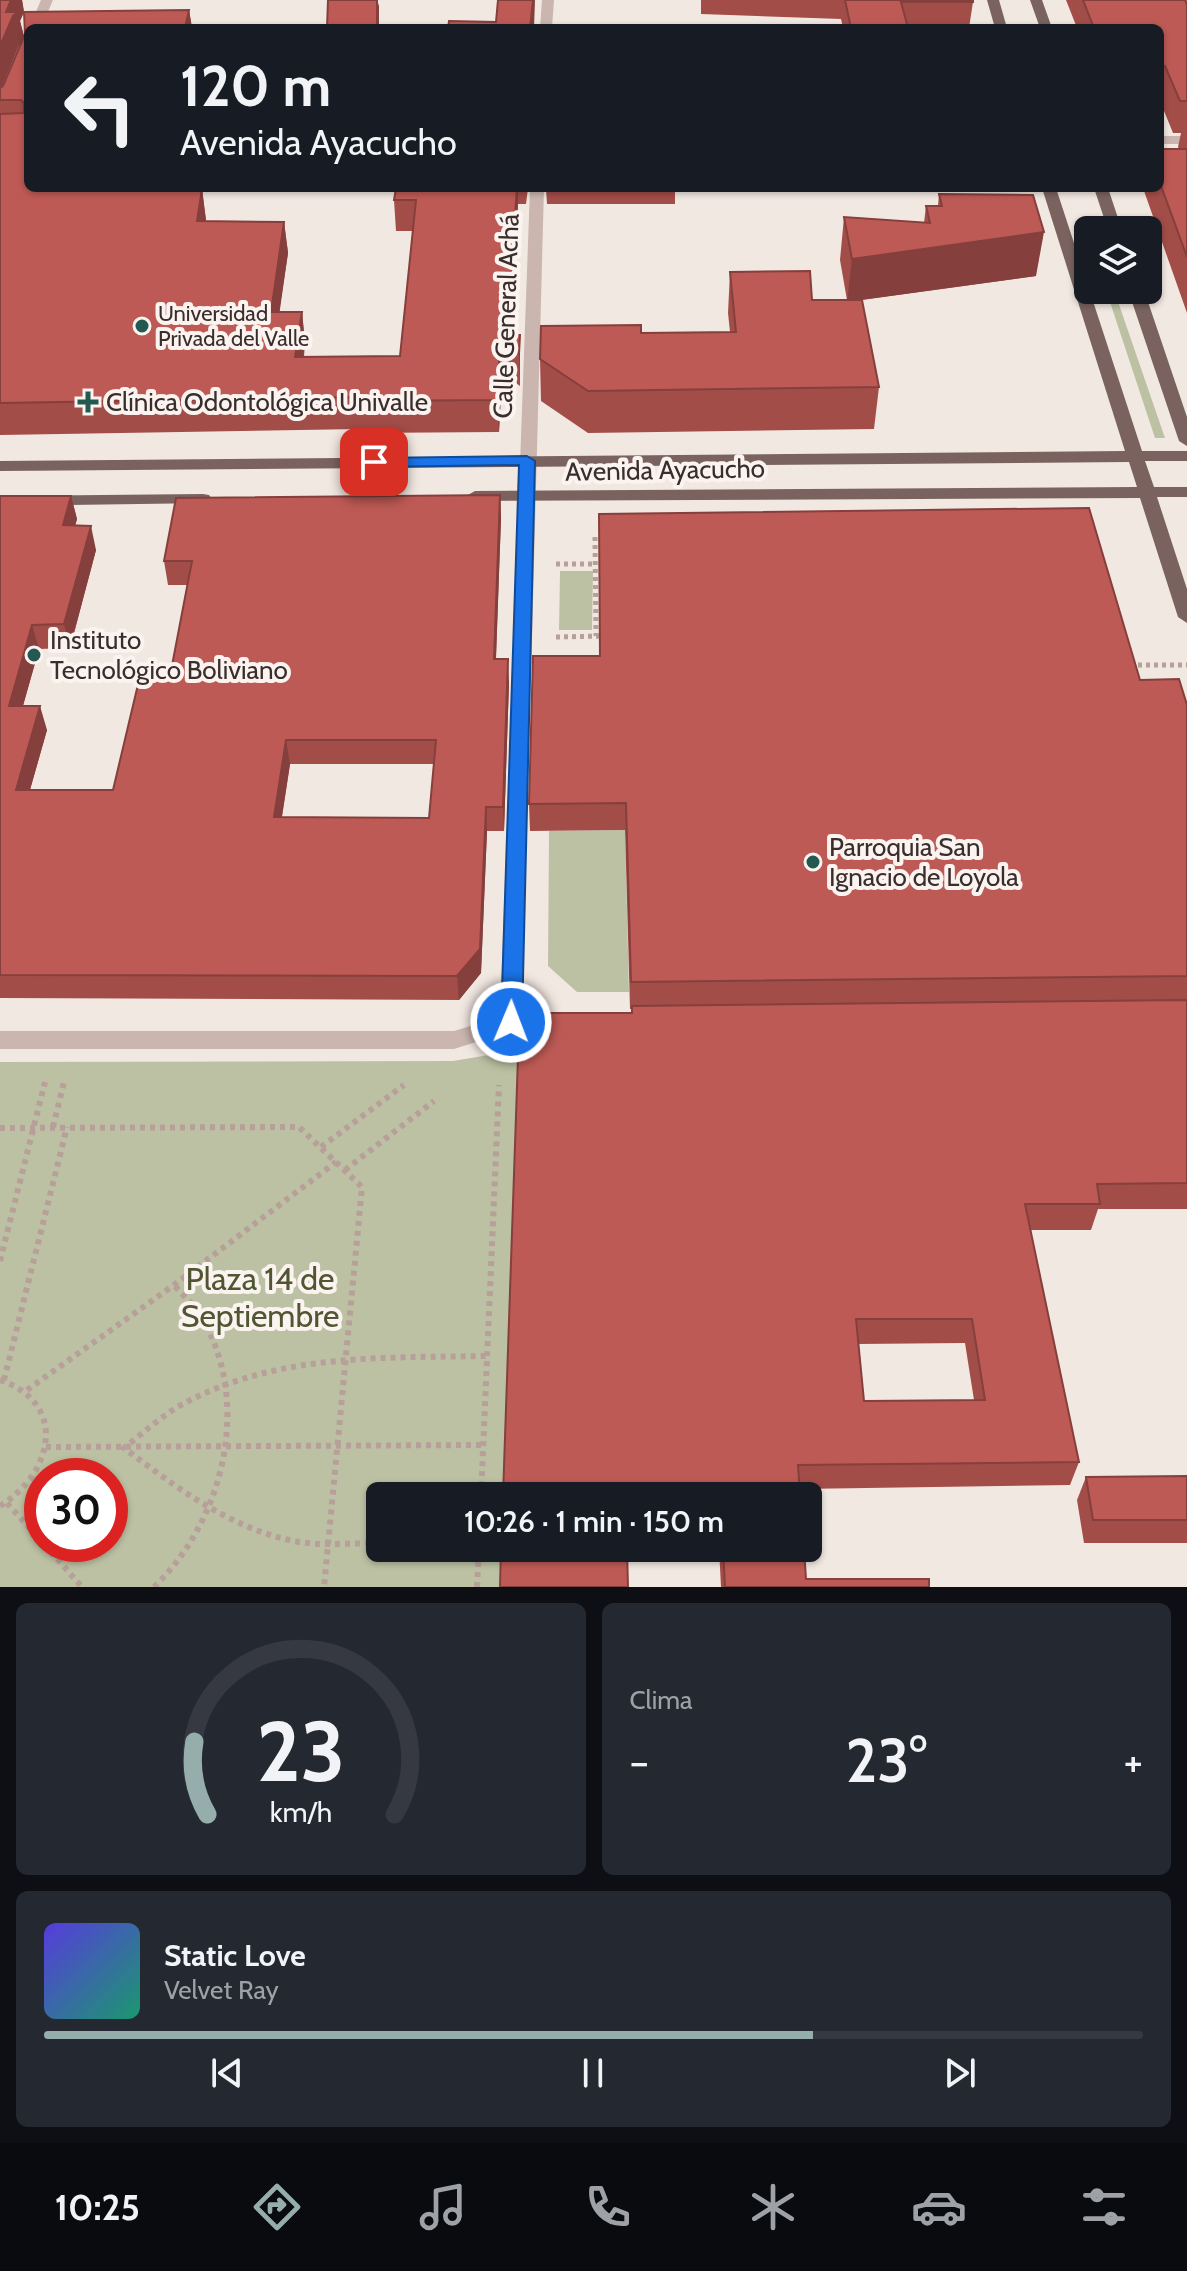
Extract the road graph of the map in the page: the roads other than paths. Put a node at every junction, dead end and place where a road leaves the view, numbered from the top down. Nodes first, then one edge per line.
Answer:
1 (47, 0) edge
2 (548, 0) edge
3 (993, 0) edge
4 (1036, 0) edge
5 (37, 24) edge
6 (546, 24) edge
7 (1000, 24) edge
8 (1045, 24) edge
9 (1164, 140) edge
10 (1187, 140) edge
11 (537, 192) edge
12 (1050, 192) edge
13 (1102, 192) edge
14 (1110, 216) edge
15 (1141, 304) edge
16 (1187, 441) edge
17 (1187, 456) edge
18 (1136, 457) junction
19 (527, 461) junction
20 (0, 466) edge
21 (1146, 492) junction
22 (1187, 492) edge
23 (463, 496) edge
24 (527, 497) junction
25 (224, 498) edge
26 (0, 501) edge
27 (1180, 572) edge
28 (1187, 617) edge
29 (582, 1021) edge
30 (511, 1022) junction
31 (0, 1040) edge

1 - 5 street
2 - 6 street
3 - 7 main road
4 - 8 main road
9 - 10 street
11 - 19 street, Calle General Achá
12 - 18 main road
13 - 14 main road
15 - 16 main road
17 - 18 main road, Avenida Ayacucho
18 - 19 main road, Avenida Ayacucho
18 - 21 main road
19 - 20 main road, Avenida Ayacucho
19 - 24 street, Calle General Achá
21 - 22 main road, Avenida Ayacucho
21 - 24 main road, Avenida Ayacucho
21 - 27 main road
23 - 24 main road, Avenida Ayacucho
24 - 30 street, Calle General Achá
25 - 26 main road
27 - 28 main road
29 - 30 street
30 - 31 street

